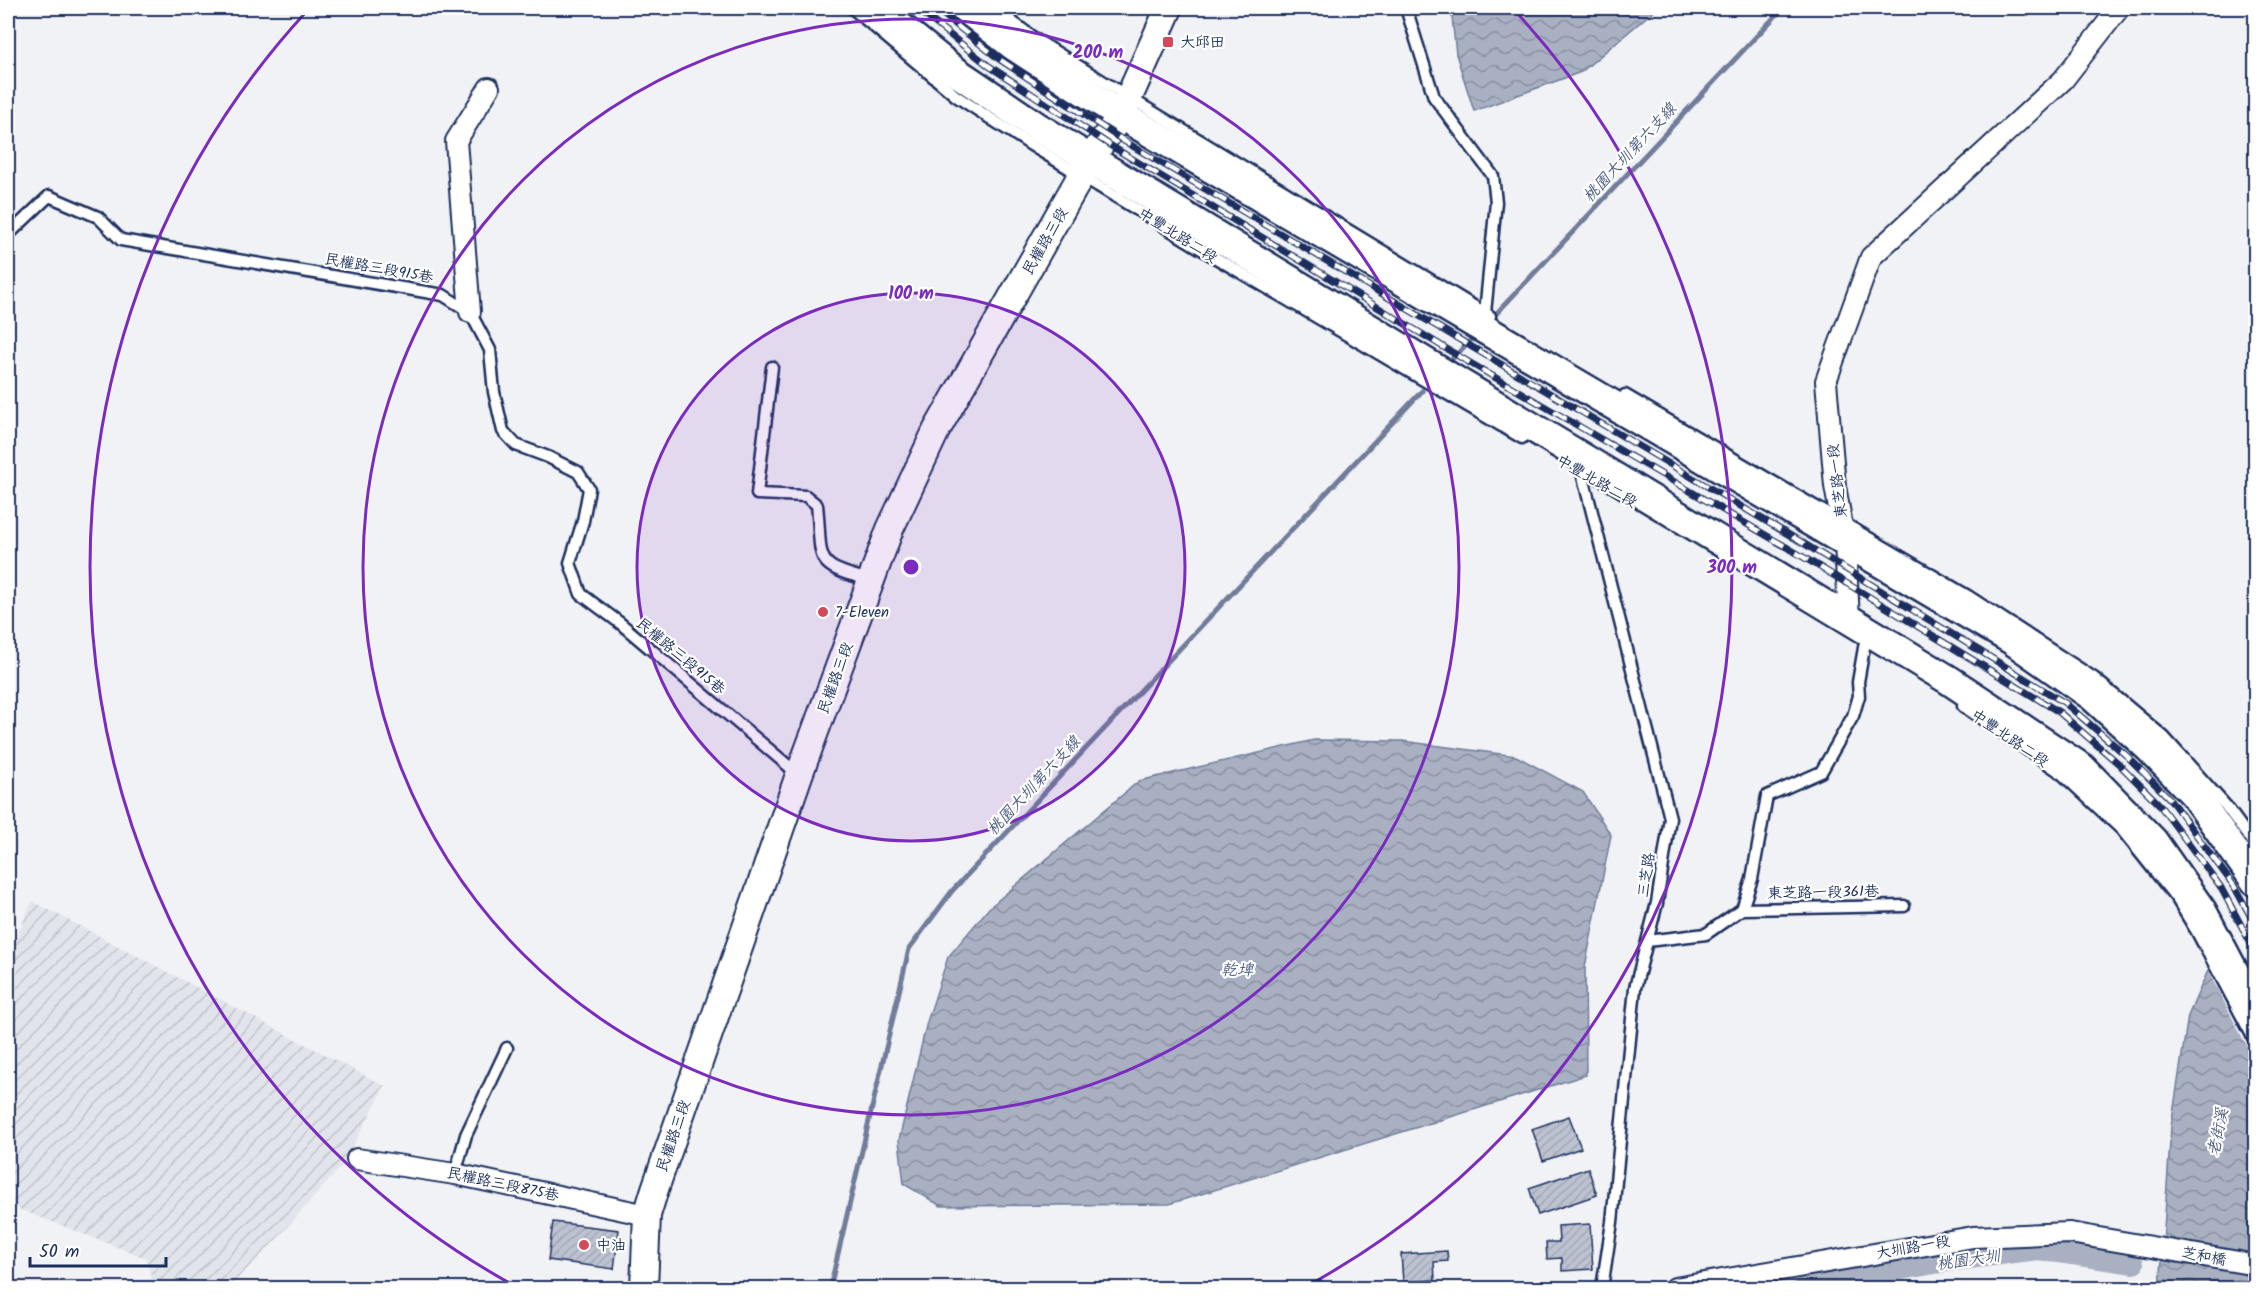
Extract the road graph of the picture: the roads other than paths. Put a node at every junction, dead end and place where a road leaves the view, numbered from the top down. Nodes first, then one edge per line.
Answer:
1 (852, 8) edge
2 (877, 8) edge
3 (965, 8) edge
4 (994, 8) edge
5 (1169, 8) edge
6 (1406, 8) edge
7 (2119, 8) edge
8 (489, 88) dead end
9 (1125, 107) junction
10 (1087, 167) junction
11 (8, 235) edge
12 (470, 312) junction
13 (1485, 313) junction
14 (1505, 325) dead end
15 (772, 367) dead end
16 (1614, 389) dead end
17 (1531, 443) dead end
18 (1572, 467) dead end
19 (1582, 473) junction
20 (1593, 479) dead end
21 (1624, 497) dead end
22 (1843, 532) junction
23 (871, 580) junction
24 (1857, 631) junction
25 (1884, 654) dead end
26 (1952, 698) dead end
27 (800, 775) junction
28 (2223, 817) junction
29 (2256, 847) edge
30 (2256, 882) edge
31 (1904, 906) dead end
32 (1742, 909) junction
33 (2199, 921) junction
34 (1647, 941) junction
35 (2256, 1013) edge
36 (2256, 1043) edge
37 (507, 1048) dead end
38 (357, 1159) dead end
39 (455, 1174) junction
40 (647, 1215) junction
41 (2153, 1247) joint
42 (2256, 1265) edge
43 (644, 1288) edge
44 (1602, 1288) edge
45 (1675, 1288) edge

1 - 10 lane, 中豐北路二段
2 - 10 main road, 中豐北路二段
3 - 9 main road
4 - 9 lane
5 - 9 street, 民權路三段
6 - 13 lane
7 - 22 street, 東芝路一段
8 - 12 street
9 - 10 street, 民權路三段
9 - 13 lane
9 - 22 main road
10 - 17 lane, 中豐北路二段
10 - 23 street, 民權路三段
10 - 24 main road, 中豐北路二段
11 - 12 lane, 民權路三段915巷
12 - 27 lane, 民權路三段915巷
13 - 14 lane
15 - 23 lane
16 - 22 lane
18 - 19 lane, 中豐北路二段
19 - 20 lane, 中豐北路二段
19 - 34 lane, 三芝路
21 - 24 lane, 中豐北路二段
22 - 24 street, 東芝路一段
22 - 28 main road
23 - 27 street, 民權路三段
24 - 25 lane, 中豐北路二段
24 - 32 lane, 東芝路一段
24 - 33 main road, 中豐北路二段
26 - 33 lane, 中豐北路二段
27 - 40 street, 民權路三段
28 - 29 lane
28 - 30 main road
31 - 32 lane, 東芝路一段361巷
32 - 34 lane
33 - 35 main road, 中豐北路二段
33 - 36 lane, 中豐北路二段
34 - 44 lane, 三芝路
37 - 39 lane
38 - 39 street, 民權路三段875巷
39 - 40 street, 民權路三段875巷
40 - 43 street, 民權路三段
41 - 42 street, 芝和橋
41 - 45 street, 大圳路一段

